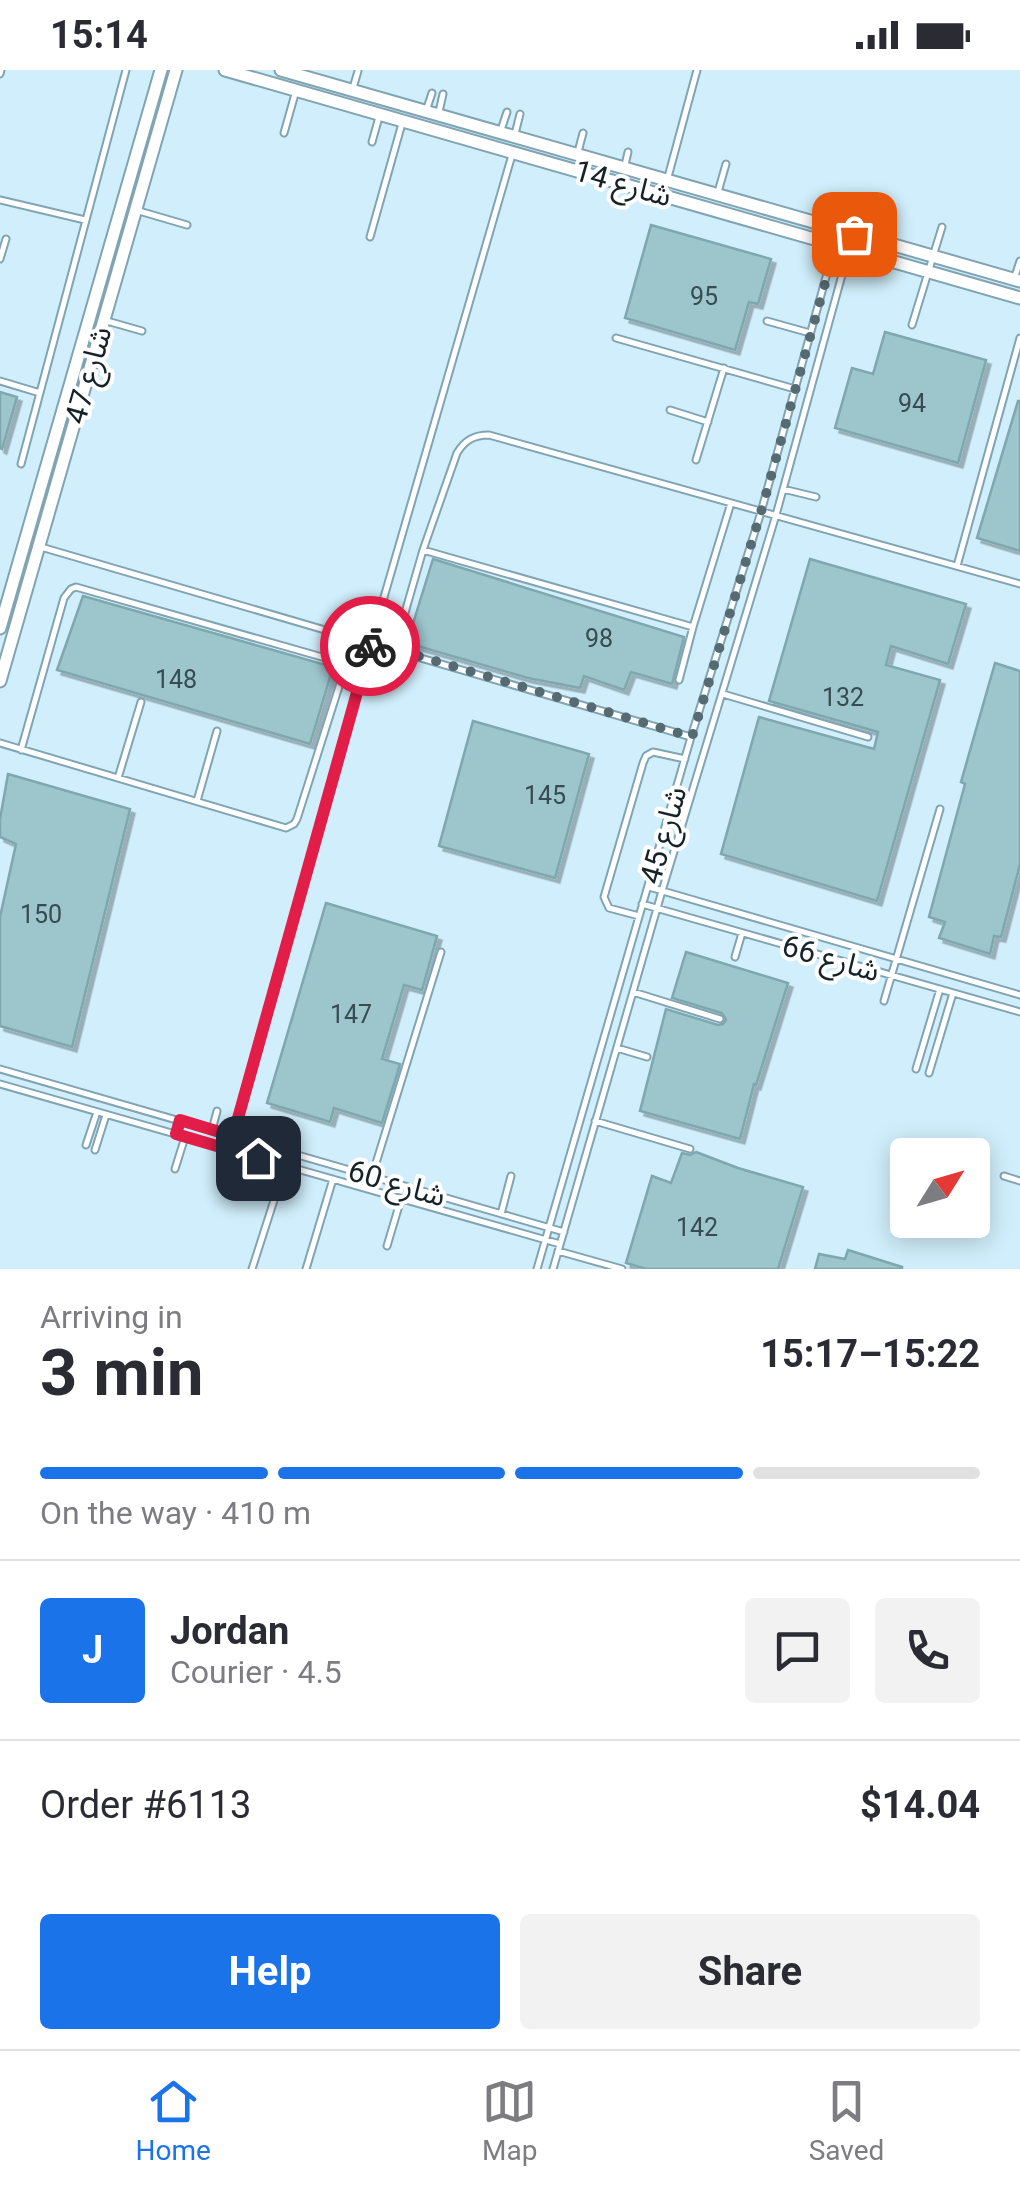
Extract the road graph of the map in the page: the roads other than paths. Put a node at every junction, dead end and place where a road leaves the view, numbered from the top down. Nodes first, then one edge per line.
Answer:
1 (126, 70) edge
2 (161, 70) edge
3 (176, 70) edge
4 (225, 70) edge
5 (281, 70) edge
6 (697, 70) edge
7 (358, 71) edge
8 (296, 90) junction
9 (352, 90) junction
10 (432, 93) dead end
11 (443, 94) dead end
12 (507, 112) dead end
13 (432, 113) junction
14 (380, 114) junction
15 (520, 114) dead end
16 (403, 120) junction
17 (284, 132) dead end
18 (583, 133) dead end
19 (506, 134) junction
20 (372, 142) dead end
21 (507, 150) junction
22 (628, 152) dead end
23 (577, 154) junction
24 (726, 164) dead end
25 (624, 168) junction
26 (667, 180) junction
27 (717, 194) junction
28 (0, 200) edge
29 (847, 201) dead end
30 (136, 210) junction
31 (86, 220) junction
32 (187, 224) dead end
33 (942, 227) dead end
34 (840, 230) junction
35 (854, 234) junction
36 (370, 238) dead end
37 (6, 240) dead end
38 (836, 244) junction
39 (850, 248) junction
40 (933, 256) junction
41 (0, 260) edge
42 (1020, 261) edge
43 (928, 272) junction
44 (1017, 280) edge
45 (1020, 298) edge
46 (104, 320) junction
47 (767, 321) dead end
48 (912, 325) dead end
49 (142, 330) dead end
50 (810, 333) junction
51 (616, 338) dead end
52 (1020, 338) edge
53 (724, 368) junction
54 (0, 381) edge
55 (795, 389) junction
56 (40, 393) junction
57 (670, 410) dead end
58 (708, 422) junction
59 (696, 460) dead end
60 (21, 464) dead end
61 (783, 489) junction
62 (816, 497) dead end
63 (731, 503) junction
64 (761, 512) junction
65 (776, 516) junction
66 (38, 546) junction
67 (424, 550) junction
68 (957, 566) junction
69 (1020, 584) edge
70 (402, 623) dead end
71 (693, 627) junction
72 (0, 628) edge
73 (371, 642) junction
74 (0, 680) edge
75 (679, 680) dead end
76 (722, 693) junction
77 (141, 702) dead end
78 (217, 731) dead end
79 (868, 736) dead end
80 (692, 737) junction
81 (0, 743) edge
82 (21, 750) junction
83 (685, 758) junction
84 (118, 778) junction
85 (197, 802) junction
86 (940, 809) dead end
87 (648, 886) junction
88 (662, 891) junction
89 (642, 904) junction
90 (657, 908) junction
91 (639, 916) junction
92 (742, 932) junction
93 (441, 952) dead end
94 (734, 957) dead end
95 (897, 960) junction
96 (892, 976) junction
97 (940, 989) junction
98 (633, 992) junction
99 (953, 993) junction
100 (1020, 994) edge
101 (884, 1002) dead end
102 (1020, 1012) edge
103 (720, 1019) dead end
104 (616, 1048) junction
105 (648, 1057) dead end
106 (0, 1068) edge
107 (916, 1069) dead end
108 (929, 1073) dead end
109 (0, 1084) edge
110 (217, 1111) dead end
111 (97, 1112) junction
112 (106, 1114) junction
113 (180, 1120) junction
114 (595, 1122) junction
115 (212, 1130) junction
116 (176, 1134) junction
117 (233, 1136) junction
118 (185, 1137) junction
119 (86, 1145) dead end
120 (690, 1148) dead end
121 (95, 1150) dead end
122 (232, 1150) junction
123 (285, 1166) junction
124 (176, 1170) dead end
125 (372, 1176) junction
126 (511, 1176) dead end
127 (1004, 1176) dead end
128 (333, 1179) junction
129 (1020, 1181) edge
130 (223, 1182) dead end
131 (401, 1199) junction
132 (501, 1214) junction
133 (549, 1228) junction
134 (564, 1232) junction
135 (546, 1240) junction
136 (387, 1246) dead end
137 (559, 1248) junction
138 (252, 1269) edge
139 (306, 1269) edge
140 (538, 1269) edge
141 (553, 1269) edge
142 (622, 1269) edge

1 - 31 lane
2 - 72 street, شارع 47
3 - 30 street, شارع 47
4 - 8 street, شارع 14
5 - 9 street, شارع 14
6 - 26 lane
7 - 9 lane
8 - 14 street, شارع 14
8 - 17 lane
9 - 13 street, شارع 14
10 - 13 lane
11 - 13 lane
12 - 19 lane
13 - 19 street, شارع 14
14 - 16 street, شارع 14
14 - 20 lane
15 - 19 lane
16 - 21 street, شارع 14
16 - 36 lane
18 - 23 lane
19 - 21 lane
19 - 23 street, شارع 14
21 - 38 street, شارع 14
21 - 73 lane
22 - 25 lane
23 - 25 street, شارع 14
24 - 27 lane
25 - 26 street, شارع 14
26 - 27 street, شارع 14
27 - 34 street, شارع 14
28 - 31 lane
29 - 34 lane, شارع 45
30 - 32 lane
30 - 46 street, شارع 47
31 - 56 lane
33 - 40 lane
34 - 35 street, شارع 14
34 - 38 lane, شارع 45
35 - 39 lane, شارع 45
35 - 40 street, شارع 14
37 - 41 lane
38 - 39 street, شارع 14
38 - 50 lane, شارع 45
39 - 43 street, شارع 14
39 - 61 lane, شارع 45
40 - 43 lane
40 - 44 street, شارع 14
42 - 44 lane
43 - 45 street, شارع 14
43 - 48 lane
46 - 49 lane
46 - 66 street, شارع 47
47 - 50 lane
50 - 55 lane, شارع 45
51 - 53 lane
52 - 68 lane
53 - 55 lane
53 - 58 lane
54 - 56 lane
55 - 64 lane, شارع 45
56 - 60 lane
57 - 58 lane
58 - 59 lane
61 - 62 lane
61 - 65 lane, شارع 45
63 - 64 lane
63 - 67 lane
63 - 71 lane
64 - 65 lane
64 - 80 lane, شارع 45
65 - 68 lane
65 - 76 lane, شارع 45
66 - 73 lane
66 - 74 street, شارع 47
67 - 70 lane
67 - 71 lane
68 - 69 lane
71 - 75 lane
73 - 80 lane
73 - 117 lane
76 - 79 lane
76 - 88 lane, شارع 45
77 - 84 lane
78 - 85 lane
80 - 83 lane, شارع 45
81 - 82 lane
82 - 84 lane
82 - 85 lane
83 - 87 lane, شارع 45
83 - 91 lane
84 - 85 lane
86 - 95 lane
87 - 88 lane, شارع 66
87 - 89 lane, شارع 45
88 - 90 lane, شارع 45
88 - 95 lane, شارع 66
89 - 90 lane, شارع 66
89 - 91 lane, شارع 45
90 - 92 lane, شارع 66
90 - 98 lane, شارع 45
91 - 133 lane, شارع 45
92 - 94 lane
92 - 96 lane, شارع 66
93 - 125 lane
95 - 96 lane
95 - 100 lane, شارع 66
96 - 97 lane, شارع 66
96 - 101 lane
97 - 99 lane, شارع 66
97 - 107 lane
98 - 103 lane
98 - 104 lane, شارع 45
99 - 102 lane, شارع 66
99 - 108 lane
104 - 105 lane
104 - 114 lane, شارع 45
106 - 113 lane, شارع 60
109 - 111 lane, شارع 60
110 - 115 lane
111 - 112 lane, شارع 60
111 - 119 lane
112 - 116 lane, شارع 60
112 - 121 lane
113 - 115 lane, شارع 60
113 - 116 lane
114 - 120 lane
114 - 134 lane, شارع 45
115 - 117 lane, شارع 60
116 - 118 lane, شارع 60
117 - 125 lane, شارع 60
118 - 122 lane, شارع 60
118 - 124 lane
122 - 123 lane, شارع 60
122 - 130 lane
123 - 128 lane, شارع 60
123 - 138 lane
125 - 132 lane, شارع 60
126 - 132 lane
127 - 129 lane
128 - 131 lane, شارع 60
128 - 139 lane
131 - 135 lane, شارع 60
131 - 136 lane
132 - 133 lane, شارع 60
133 - 134 lane, شارع 60
133 - 135 lane, شارع 45
134 - 137 lane, شارع 45
135 - 137 lane, شارع 60
135 - 140 lane, شارع 45
137 - 141 lane, شارع 45
137 - 142 lane, شارع 60

